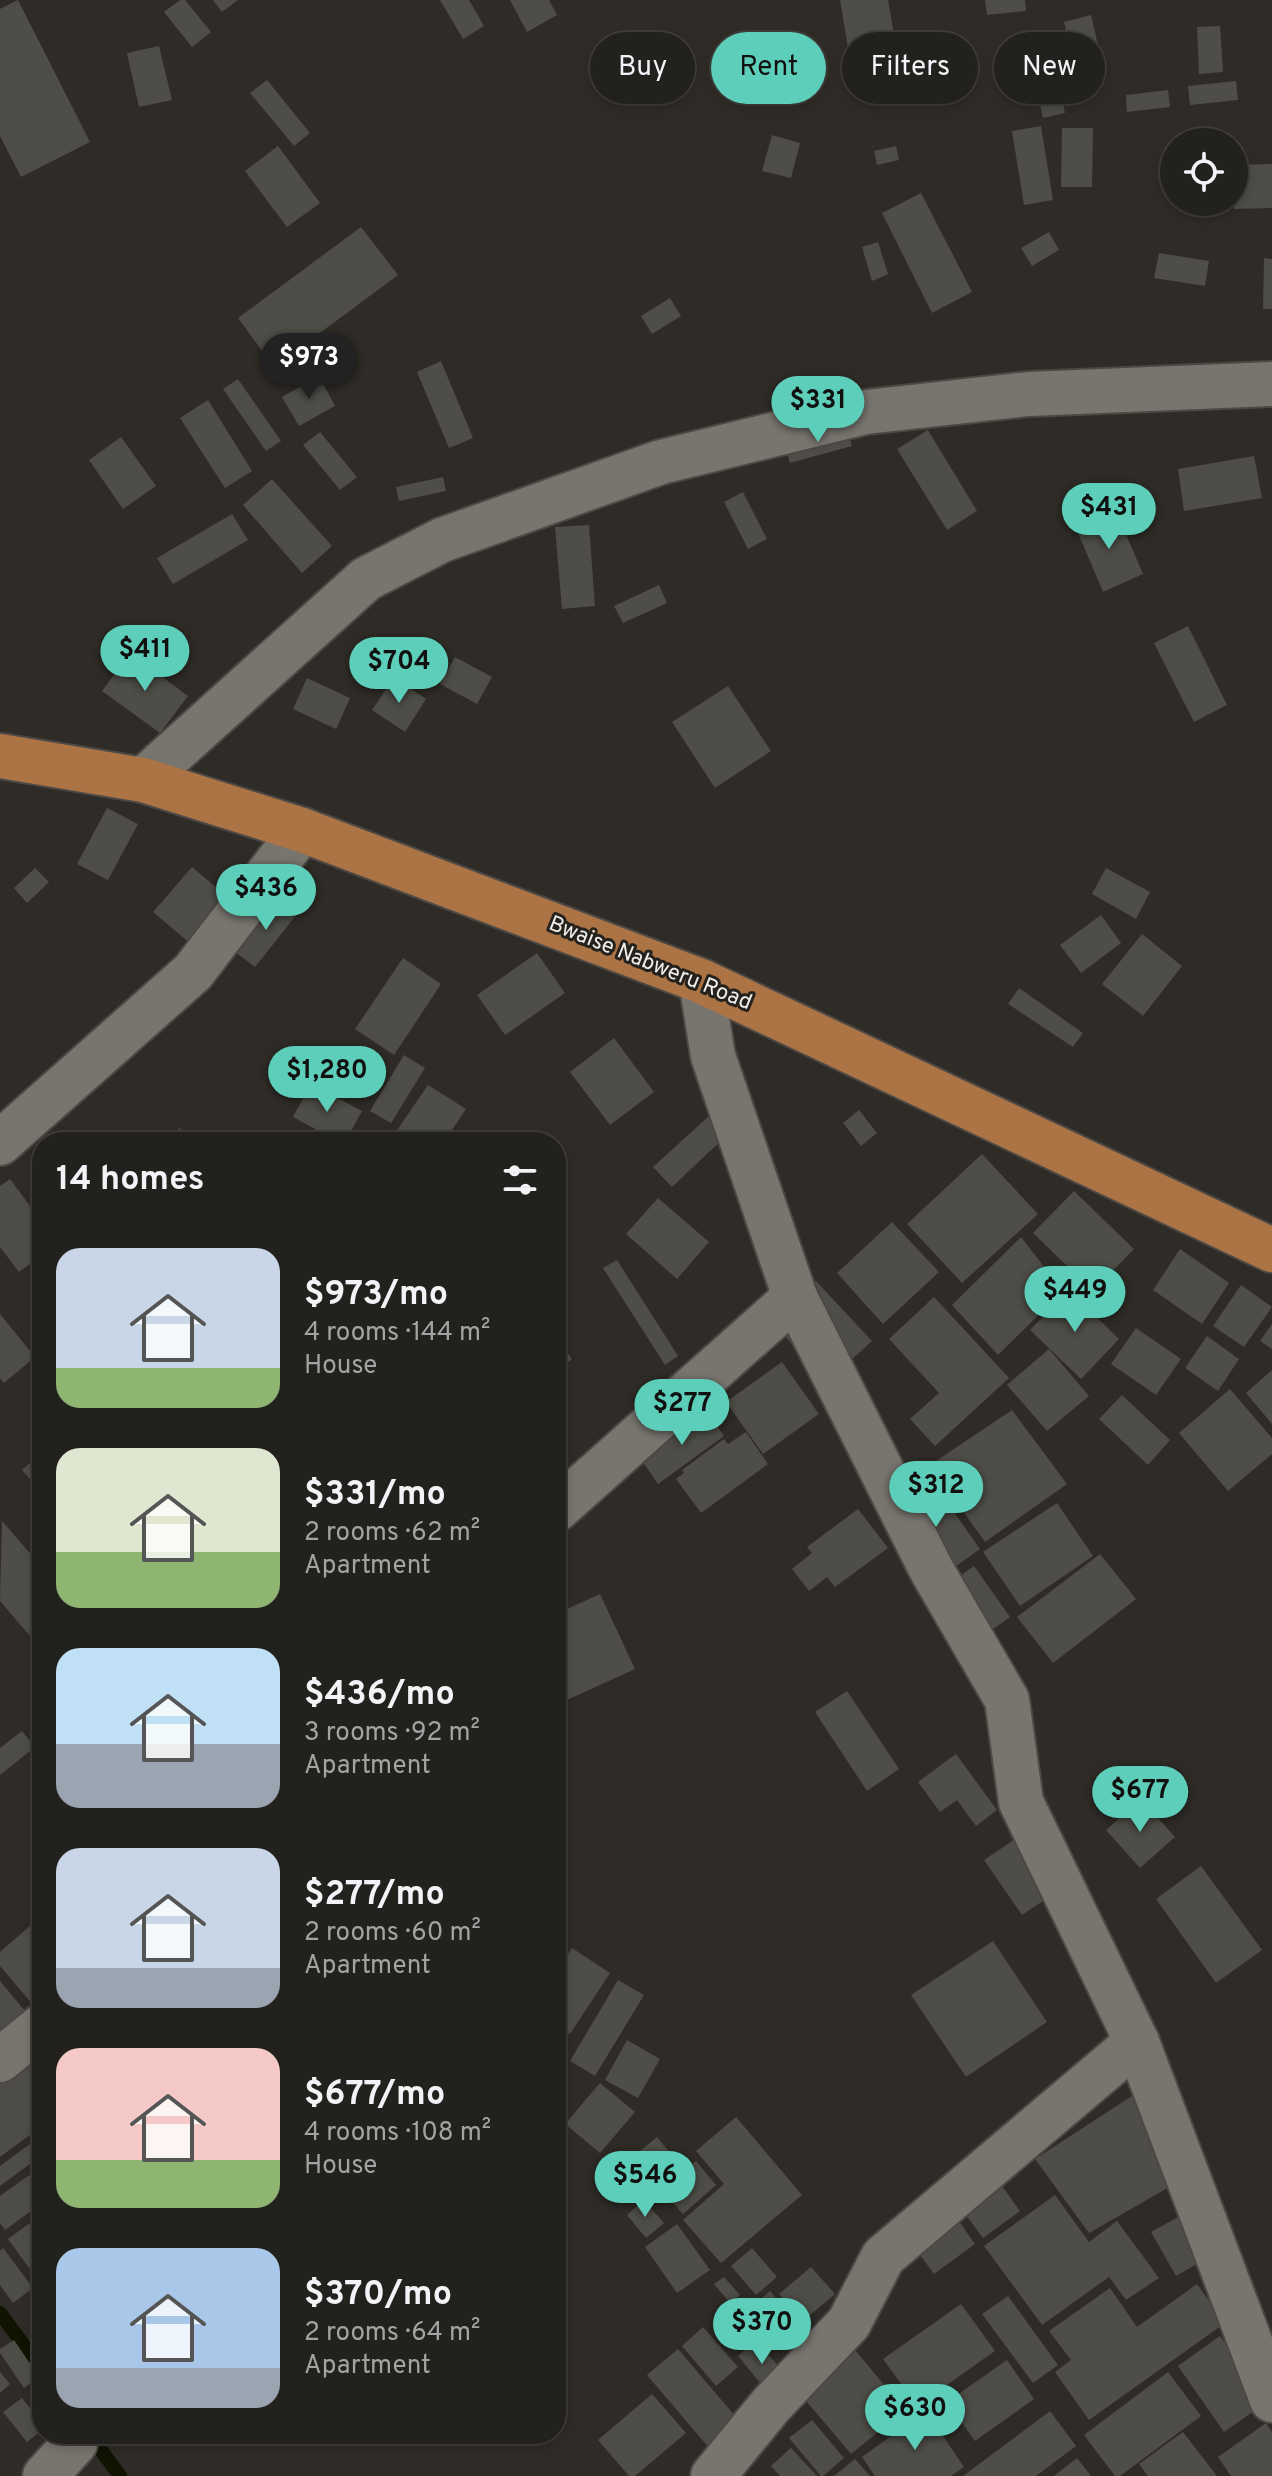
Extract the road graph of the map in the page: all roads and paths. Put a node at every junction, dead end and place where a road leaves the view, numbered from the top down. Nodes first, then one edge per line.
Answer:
1 (1272, 384) edge
2 (0, 756) edge
3 (143, 780) junction
4 (302, 830) junction
5 (701, 981) junction
6 (0, 1143) edge
7 (1272, 1250) edge
8 (795, 1297) junction
9 (566, 1501) edge
10 (32, 2034) edge
11 (1137, 2042) junction
12 (0, 2060) edge
13 (1272, 2400) edge
14 (74, 2444) edge
15 (45, 2476) edge
16 (713, 2476) edge

1 - 3 street
2 - 3 main road, Bwaise Nabweru Road
3 - 4 main road, Bwaise Nabweru Road
4 - 5 main road, Bwaise Nabweru Road
4 - 6 street
5 - 7 main road, Bwaise Nabweru Road
5 - 8 street
8 - 9 street
8 - 11 street
10 - 12 street
11 - 13 street
11 - 16 street
14 - 15 street

